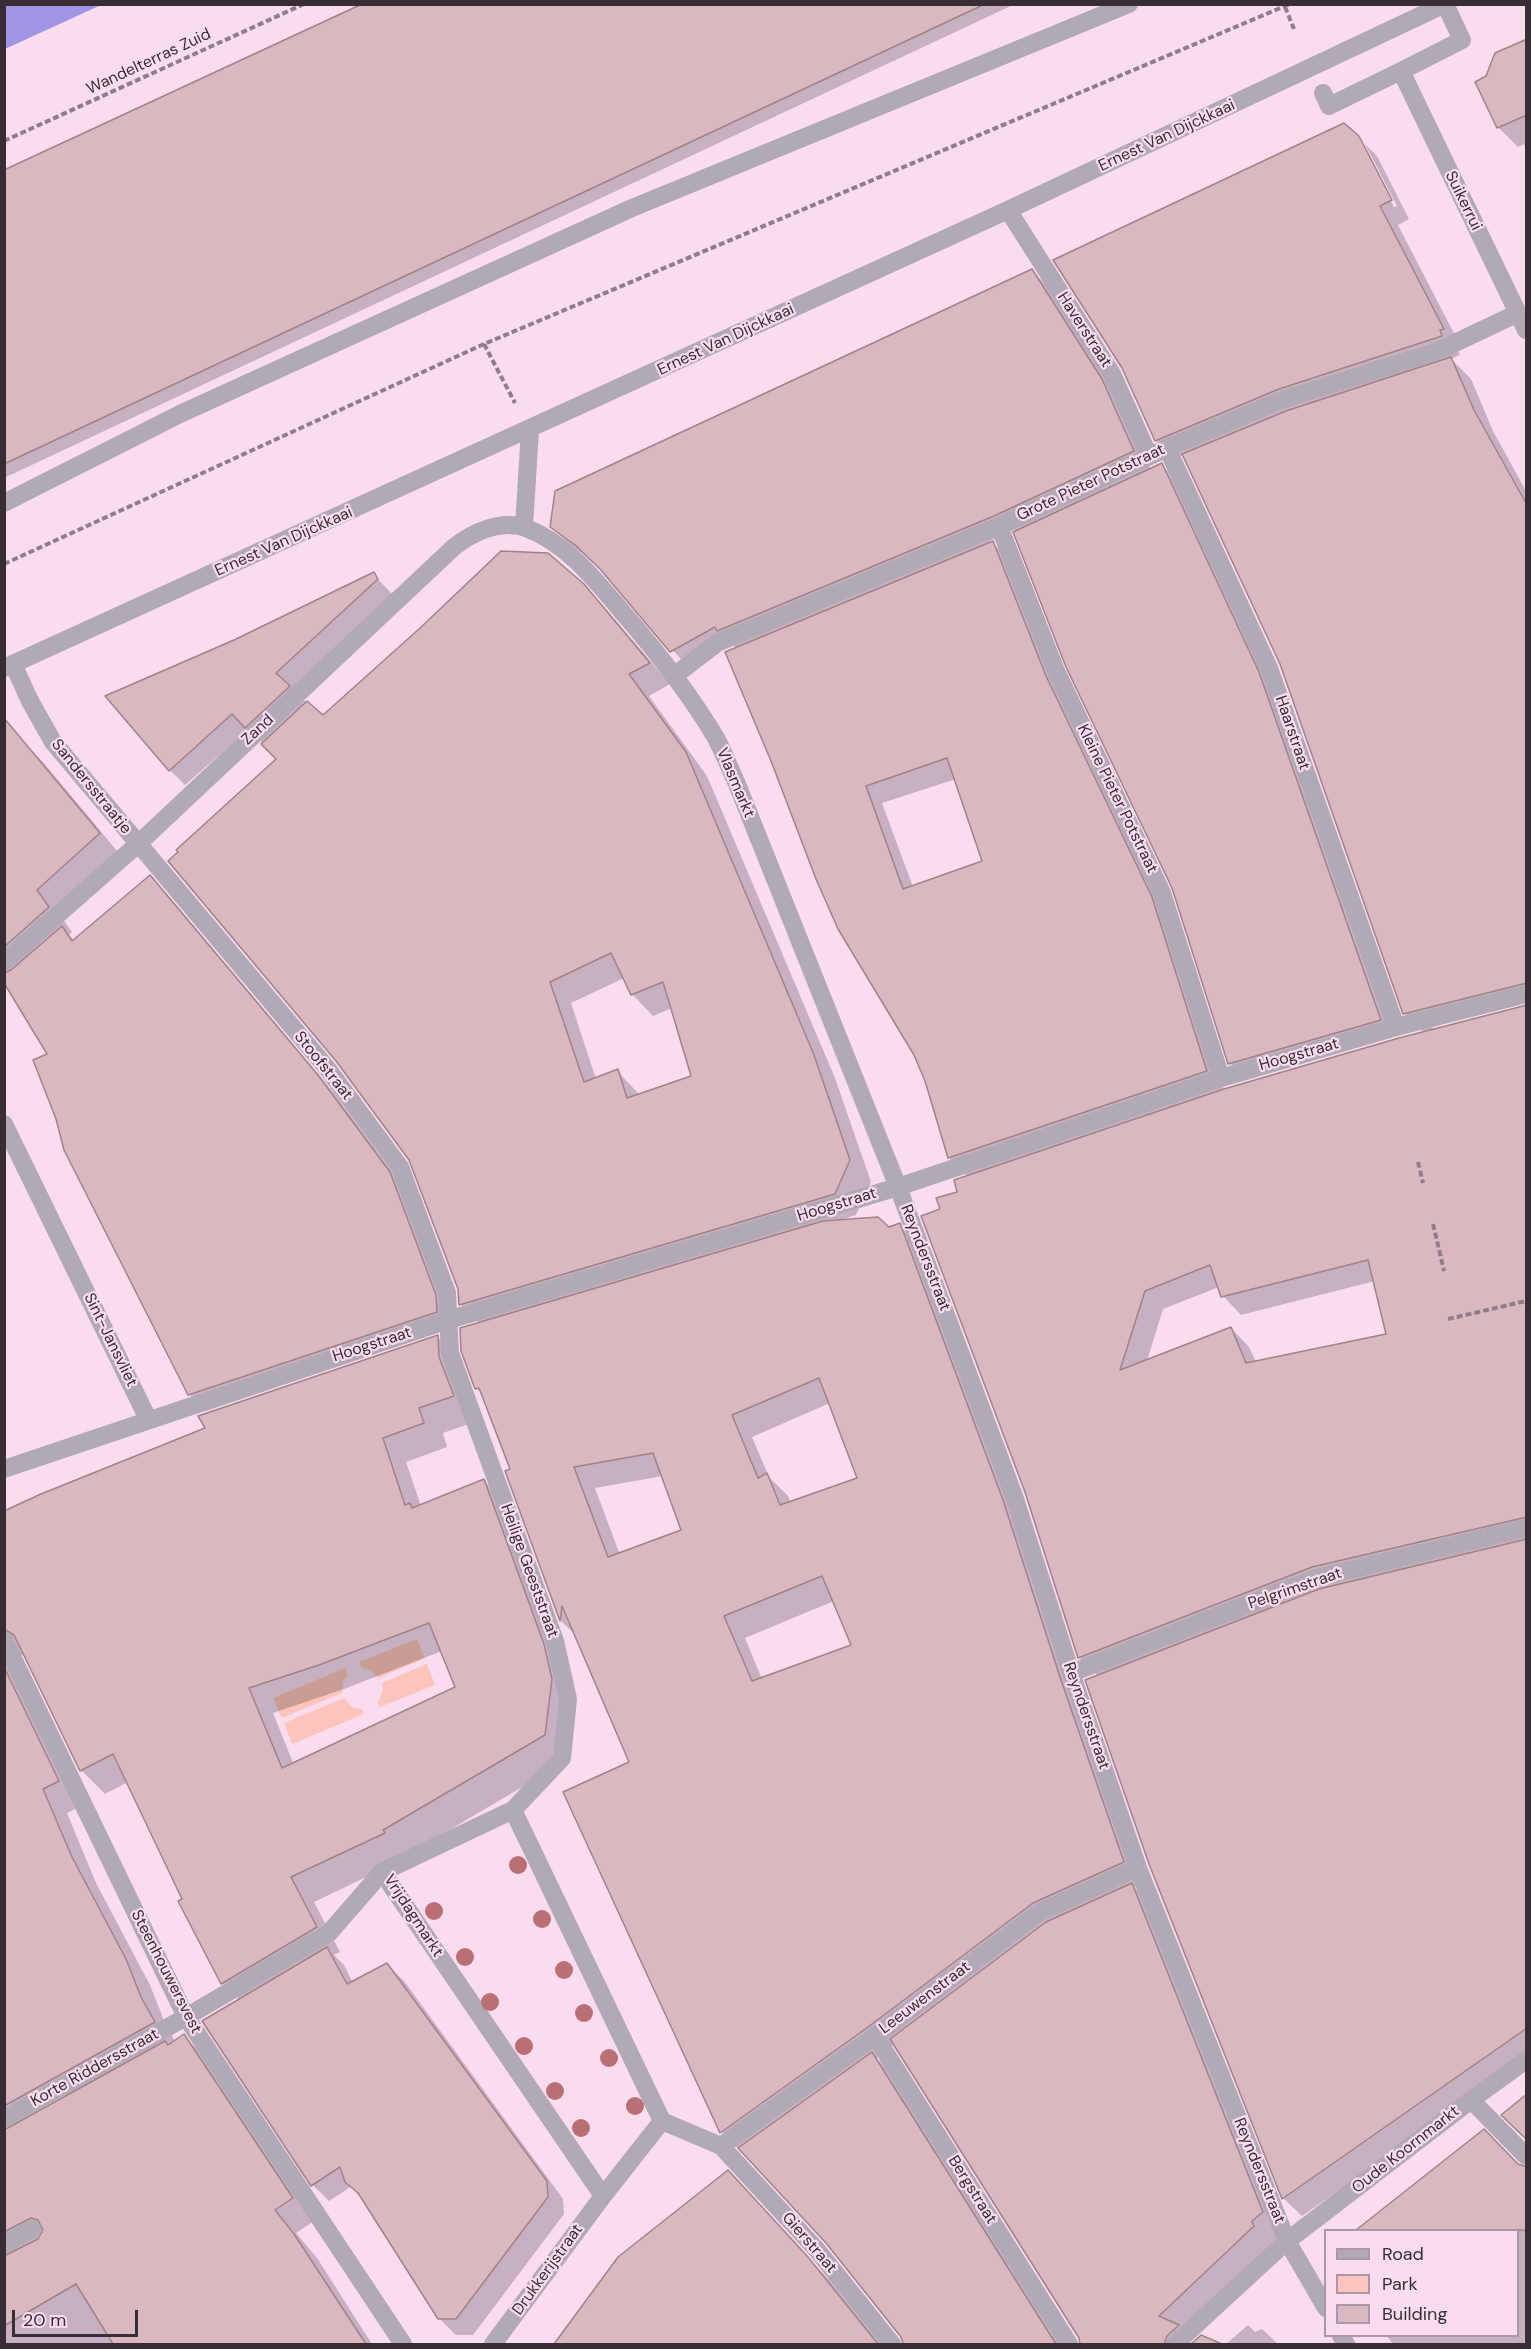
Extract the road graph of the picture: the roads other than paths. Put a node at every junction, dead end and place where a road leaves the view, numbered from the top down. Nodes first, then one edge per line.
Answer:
1 (1129, 4) edge
2 (1445, 4) edge
3 (1401, 71) junction
4 (1323, 93) dead end
5 (1008, 210) junction
6 (1518, 313) junction
7 (1527, 330) edge
8 (530, 430) junction
9 (1167, 448) junction
10 (1149, 456) junction
11 (4, 503) edge
12 (999, 526) junction
13 (524, 527) junction
14 (9, 666) edge
15 (674, 676) junction
16 (138, 844) junction
17 (4, 962) edge
18 (1527, 994) edge
19 (1396, 1027) junction
20 (1221, 1078) junction
21 (4, 1124) edge
22 (898, 1187) junction
23 (448, 1320) junction
24 (148, 1419) junction
25 (4, 1468) edge
26 (1527, 1528) edge
27 (4, 1640) edge
28 (1071, 1673) junction
29 (513, 1810) junction
30 (1138, 1868) junction
31 (382, 1872) junction
32 (186, 2017) junction
33 (875, 2036) junction
34 (1527, 2060) edge
35 (1472, 2100) junction
36 (4, 2119) edge
37 (663, 2121) junction
38 (722, 2146) junction
39 (1527, 2156) edge
40 (603, 2196) junction
41 (33, 2229) dead end
42 (1287, 2241) junction
43 (4, 2245) edge
44 (1324, 2305) edge
45 (403, 2344) edge
46 (493, 2344) edge
47 (892, 2344) edge
48 (1069, 2344) edge
49 (1175, 2344) edge

1 - 11 street
2 - 3 street
2 - 5 street, Ernest Van Dijckkaai
3 - 4 street
3 - 6 street, Suikerrui
5 - 8 street, Ernest Van Dijckkaai
5 - 10 street, Haverstraat
6 - 7 street, Suikerrui
6 - 9 street, Grote Pieter Potstraat
8 - 13 street
8 - 14 street, Ernest Van Dijckkaai
9 - 10 street, Grote Pieter Potstraat
9 - 19 street, Haarstraat
10 - 12 street, Grote Pieter Potstraat
12 - 15 street, Grote Pieter Potstraat
12 - 20 street, Kleine Pieter Potstraat
13 - 15 street, Vlasmarkt
13 - 16 street, Zand
14 - 16 street, Sandersstraatje
15 - 22 street, Vlasmarkt
16 - 17 street, Zand
16 - 23 street, Stoofstraat
18 - 19 street, Hoogstraat
19 - 20 street, Hoogstraat
20 - 22 street, Hoogstraat
21 - 24 street, Sint-Jansvliet
22 - 23 street, Hoogstraat
22 - 28 street, Reyndersstraat
23 - 24 street, Hoogstraat
23 - 29 street, Heilige Geeststraat
24 - 25 street
26 - 28 street, Pelgrimstraat
27 - 32 street, Steenhouwersvest
28 - 30 street, Reyndersstraat
29 - 31 street, Vrijdagmarkt
29 - 37 street
30 - 33 street, Leeuwenstraat
30 - 42 street, Reyndersstraat
31 - 32 street, Korte Riddersstraat
31 - 40 street, Vrijdagmarkt
32 - 36 street, Korte Riddersstraat
32 - 45 street, Steenhouwersvest
33 - 38 street, Leeuwenstraat
33 - 48 street, Bergstraat
34 - 35 street, Oude Koornmarkt
35 - 39 street
35 - 42 street, Oude Koornmarkt
37 - 38 street
37 - 40 street
38 - 47 street, Gierstraat
40 - 46 street, Drukkerijstraat
41 - 43 street
42 - 44 street, Reyndersstraat
42 - 49 street, Oude Koornmarkt

